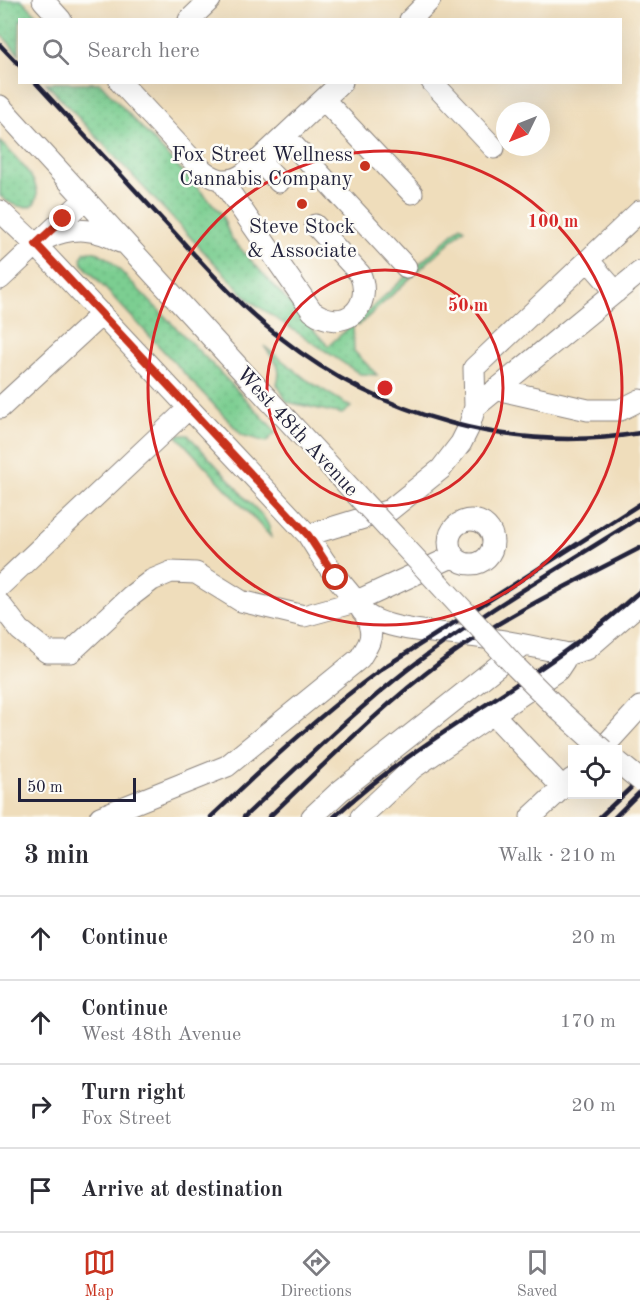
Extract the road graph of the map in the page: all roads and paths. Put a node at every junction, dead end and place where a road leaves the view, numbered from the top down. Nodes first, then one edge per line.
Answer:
1 (43, 0) edge
2 (210, 0) edge
3 (430, 0) edge
4 (59, 18) edge
5 (191, 18) edge
6 (412, 18) edge
7 (122, 84) edge
8 (340, 84) edge
9 (434, 84) edge
10 (324, 100) junction
11 (0, 106) edge
12 (285, 136) junction
13 (494, 148) dead end
14 (258, 160) junction
15 (222, 181) junction
16 (279, 182) dead end
17 (412, 193) dead end
18 (85, 199) junction
19 (0, 211) edge
20 (640, 211) edge
21 (315, 225) dead end
22 (36, 244) junction
23 (131, 249) junction
24 (588, 260) junction
25 (406, 267) dead end
26 (640, 272) edge
27 (0, 279) edge
28 (616, 292) junction
29 (102, 314) junction
30 (496, 389) junction
31 (640, 400) edge
32 (475, 407) junction
33 (0, 408) edge
34 (189, 408) junction
35 (308, 535) junction
36 (454, 556) dead end
37 (0, 586) edge
38 (640, 603) edge
39 (0, 604) edge
40 (359, 607) junction
41 (410, 628) junction
42 (525, 644) junction
43 (566, 654) junction
44 (360, 657) junction
45 (640, 707) edge
46 (493, 714) junction
47 (597, 745) edge
48 (606, 745) edge
49 (622, 765) edge
50 (640, 780) edge
51 (568, 783) edge
52 (144, 799) junction
53 (100, 817) edge
54 (127, 817) edge
55 (312, 817) edge
56 (360, 817) edge
57 (531, 817) edge

1 - 4 street
2 - 5 street
3 - 6 street
7 - 15 street
8 - 10 street
9 - 13 street
10 - 12 street
10 - 17 street
11 - 18 street, West 48th Avenue
12 - 14 street
12 - 25 street
14 - 15 street
14 - 16 street
15 - 21 street
18 - 22 street
18 - 23 street, West 48th Avenue
19 - 22 street
20 - 24 street
22 - 23 street
22 - 27 street
22 - 29 street
23 - 47 street, West 48th Avenue, bridge
24 - 28 street
24 - 32 street
26 - 28 street
28 - 30 street
29 - 33 street
29 - 34 street
30 - 31 street
30 - 32 street
32 - 35 street
34 - 35 street
34 - 37 street
35 - 40 street
36 - 40 street
38 - 43 street
39 - 40 street
40 - 41 street
40 - 44 street
41 - 42 street
41 - 44 street
42 - 43 street
42 - 55 street
43 - 46 street
44 - 52 street
45 - 48 street
46 - 51 street
46 - 56 street
49 - 50 street, bridge
51 - 57 street
52 - 53 street
52 - 54 street

